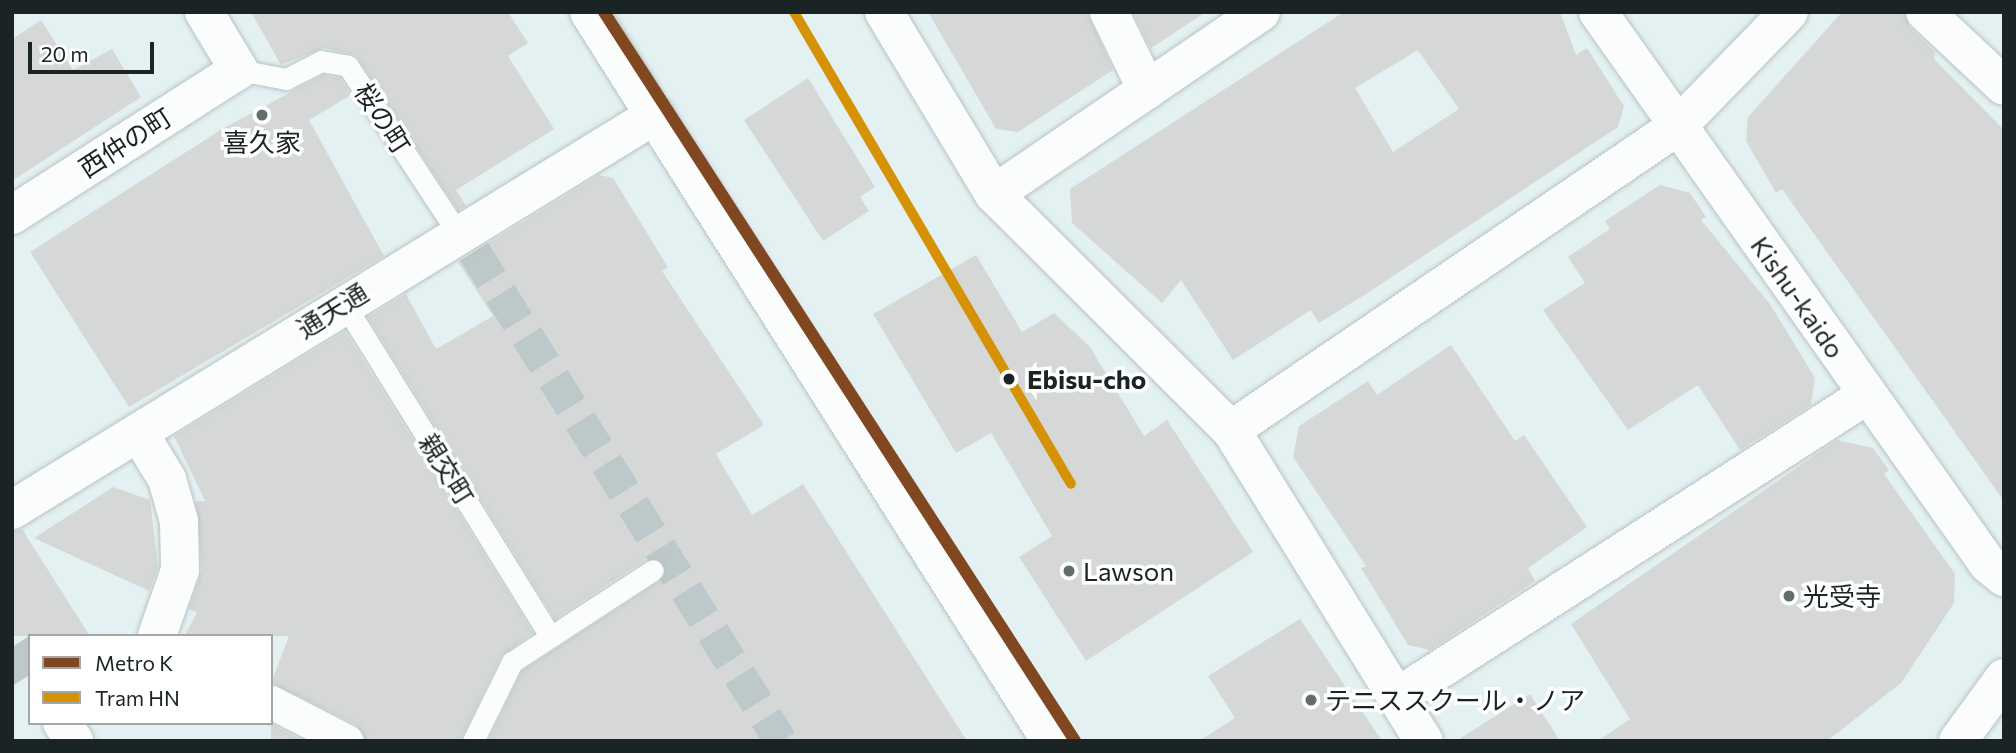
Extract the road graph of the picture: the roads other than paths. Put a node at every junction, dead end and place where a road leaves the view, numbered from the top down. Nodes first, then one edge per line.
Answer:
1 (204, 12) edge
2 (589, 12) edge
3 (884, 12) edge
4 (1109, 12) edge
5 (1598, 12) edge
6 (1789, 12) edge
7 (1924, 12) edge
8 (1256, 14) edge
9 (239, 70) junction
10 (2004, 86) edge
11 (1147, 90) junction
12 (655, 115) junction
13 (1678, 126) junction
14 (994, 194) junction
15 (12, 215) edge
16 (465, 241) junction
17 (344, 302) junction
18 (1867, 395) junction
19 (1231, 430) junction
20 (139, 433) junction
21 (12, 510) edge
22 (653, 570) dead end
23 (2004, 577) edge
24 (158, 634) edge
25 (550, 636) junction
26 (2004, 678) edge
27 (1397, 697) junction
28 (273, 703) edge
29 (347, 741) edge
30 (473, 741) edge
31 (1051, 741) edge
32 (1424, 741) edge
33 (1958, 741) edge

1 - 9 main road
2 - 12 main road
3 - 14 main road
4 - 11 main road
5 - 13 main road, Kishu-kaido
6 - 13 main road
7 - 10 main road
8 - 11 main road
9 - 15 main road, 西仲の町
9 - 16 lane, 桜の町
11 - 14 main road
12 - 16 main road, 通天通
12 - 31 main road
13 - 18 main road, Kishu-kaido
13 - 19 main road
14 - 19 main road
16 - 17 main road, 通天通
17 - 20 main road, 通天通
17 - 25 lane, 親交町
18 - 23 main road, Kishu-kaido
18 - 27 main road
19 - 27 main road
20 - 21 main road, 通天通
20 - 24 main road
22 - 25 lane
25 - 30 lane
26 - 33 main road
27 - 32 main road
28 - 29 street

